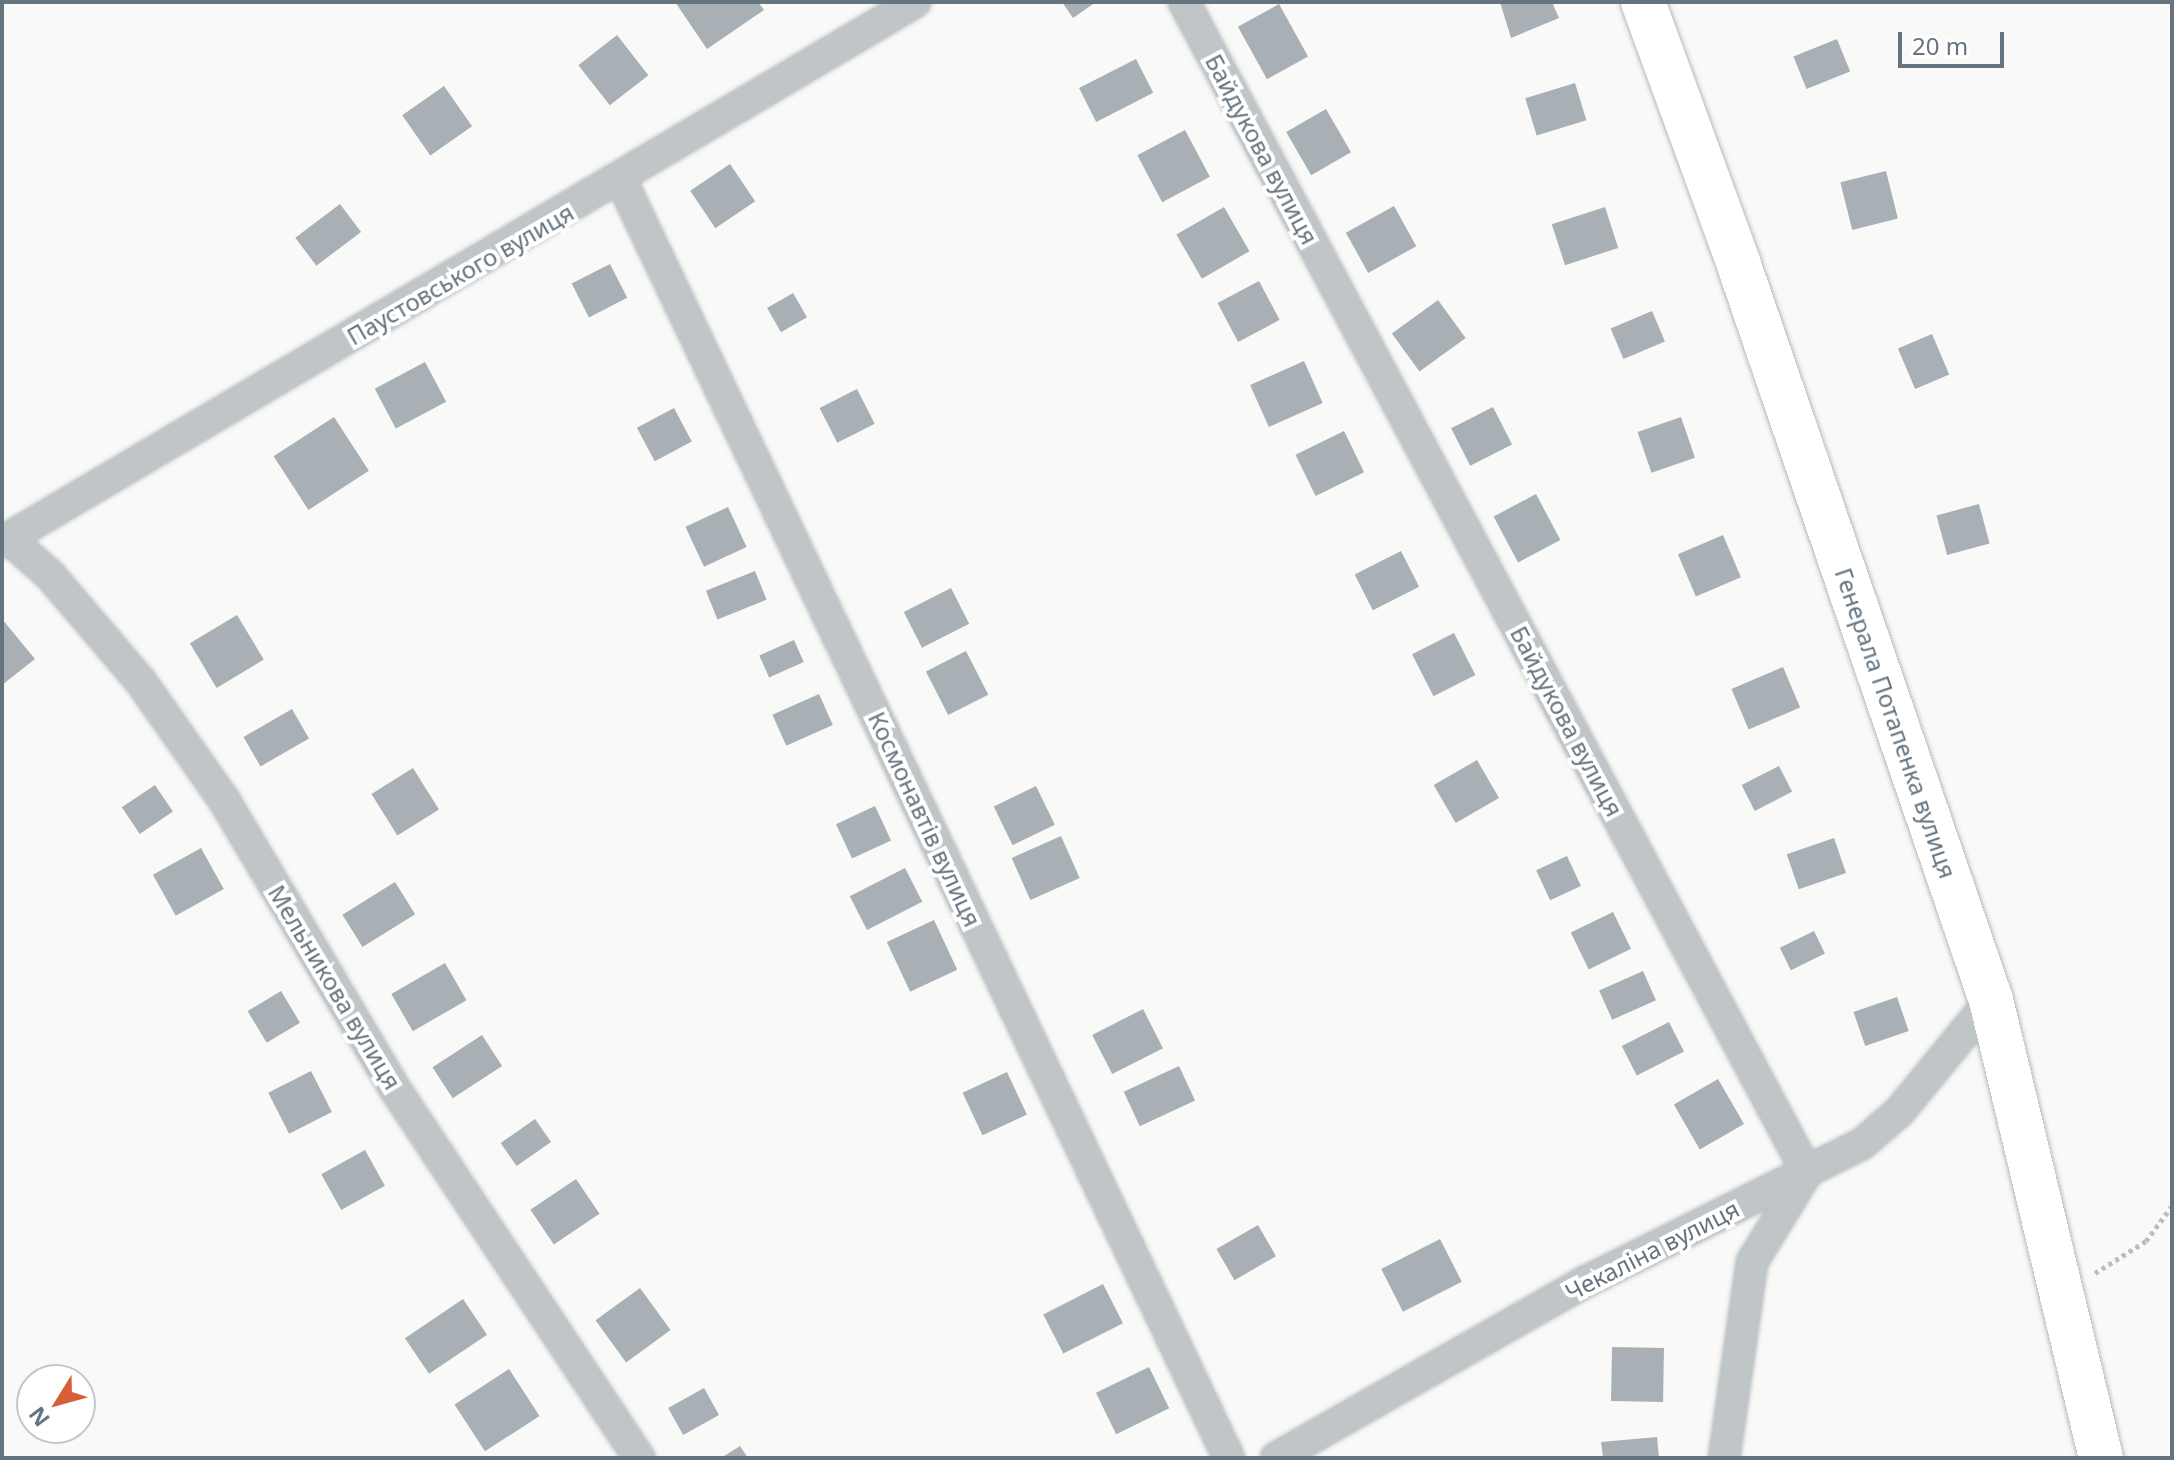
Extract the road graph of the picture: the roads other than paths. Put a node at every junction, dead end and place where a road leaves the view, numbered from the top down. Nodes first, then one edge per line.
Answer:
1 (915, 2) edge
2 (1184, 2) edge
3 (1643, 2) edge
4 (621, 180) junction
5 (5, 540) edge
6 (1991, 1000) junction
7 (1807, 1172) junction
8 (1284, 1456) edge
9 (639, 1458) edge
10 (1229, 1458) edge
11 (1724, 1458) edge
12 (2101, 1458) edge

1 - 4 street, Паустовського вулиця
2 - 7 street, Байдукова вулиця
3 - 6 main road, Генерала Потапенка вулиця
4 - 5 street, Паустовського вулиця
4 - 10 street, Космонавтів вулиця
5 - 9 street, Мельникова вулиця
6 - 7 street, Чекаліна вулиця
6 - 12 main road, Генерала Потапенка вулиця
7 - 8 street, Чекаліна вулиця
7 - 11 street

